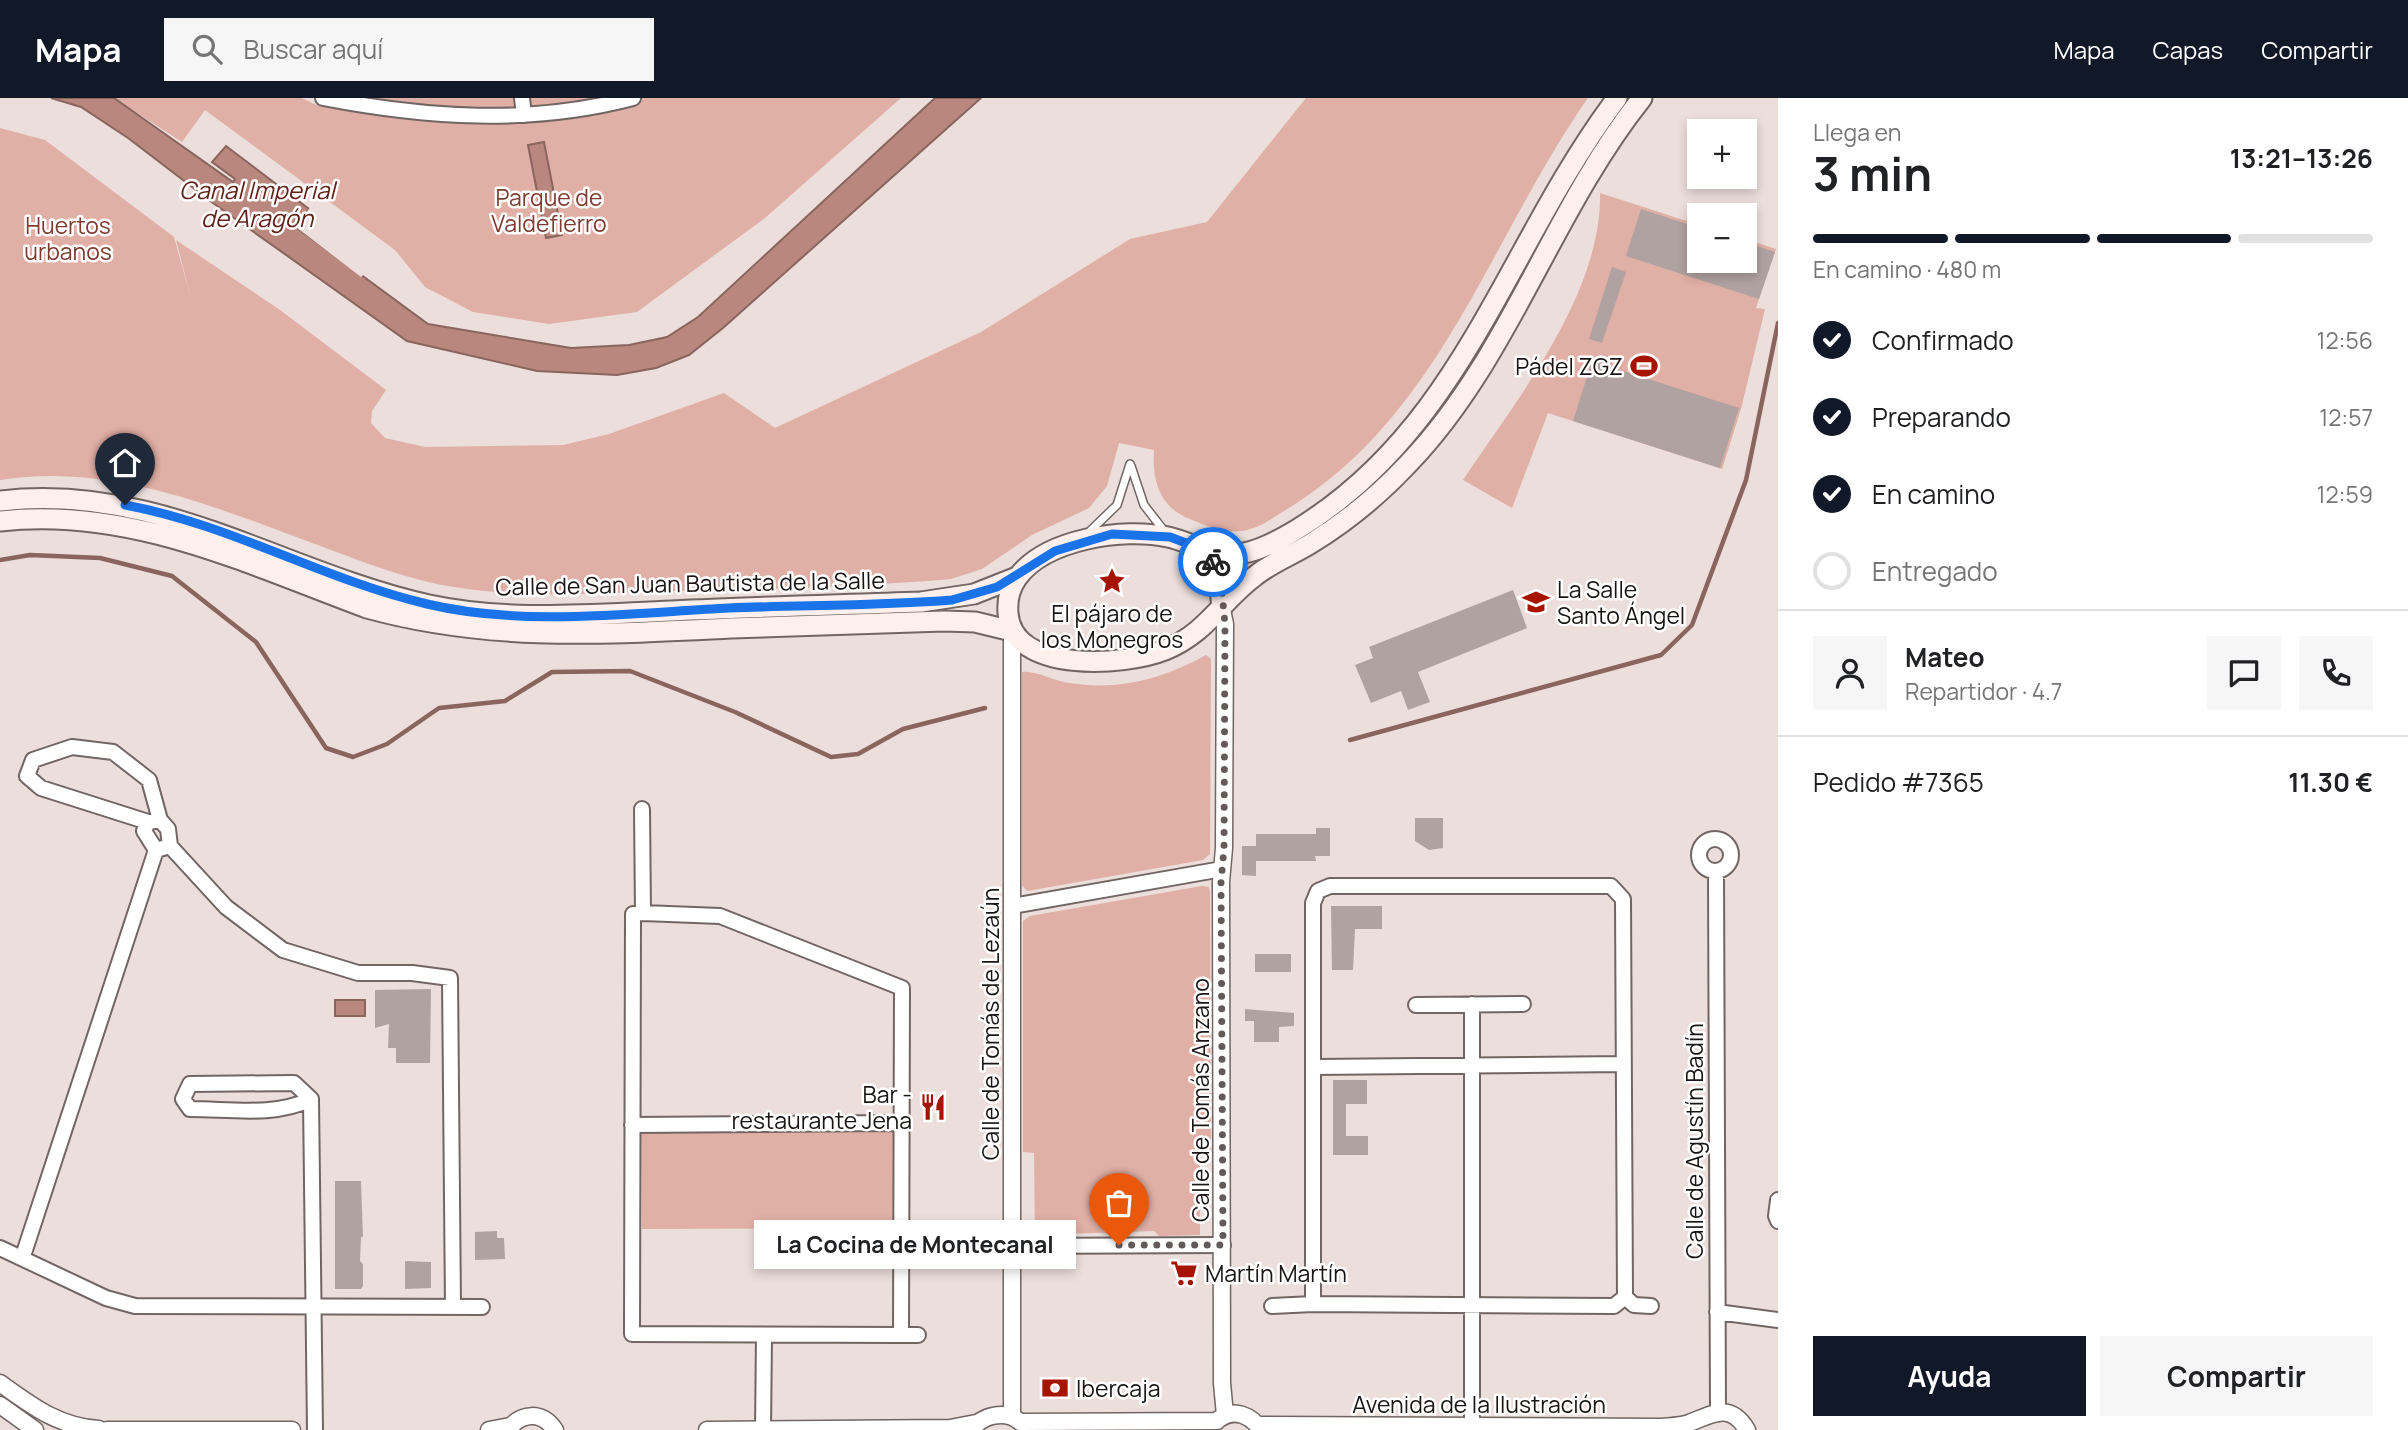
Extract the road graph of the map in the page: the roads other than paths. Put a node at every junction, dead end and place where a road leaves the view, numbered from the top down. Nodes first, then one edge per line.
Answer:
1 (323, 98) edge
2 (522, 98) edge
3 (633, 98) edge
4 (1617, 98) edge
5 (1642, 98) edge
6 (524, 115) junction
7 (0, 501) edge
8 (0, 520) edge
9 (1170, 537) junction
10 (1073, 544) junction
11 (1205, 550) junction
12 (1017, 577) junction
13 (1222, 609) junction
14 (1012, 631) junction
15 (642, 809) dead end
16 (154, 821) junction
17 (163, 848) junction
18 (1222, 869) junction
19 (1716, 871) dead end
20 (1013, 906) junction
21 (643, 913) junction
22 (1472, 1004) junction
23 (1523, 1004) dead end
24 (1416, 1005) dead end
25 (1624, 1064) junction
26 (1471, 1065) junction
27 (1313, 1067) junction
28 (311, 1099) junction
29 (900, 1122) junction
30 (632, 1125) junction
31 (1778, 1200) edge
32 (1778, 1221) edge
33 (1223, 1245) junction
34 (1014, 1246) junction
35 (0, 1248) edge
36 (23, 1256) junction
37 (1625, 1297) junction
38 (1313, 1304) junction
39 (1272, 1306) dead end
40 (1469, 1306) junction
41 (1651, 1306) dead end
42 (314, 1307) junction
43 (453, 1307) junction
44 (482, 1307) dead end
45 (1717, 1312) junction
46 (1778, 1320) edge
47 (764, 1335) junction
48 (901, 1335) junction
49 (918, 1335) dead end
50 (0, 1383) edge
51 (0, 1405) edge
52 (1718, 1412) junction
53 (1217, 1422) edge
54 (1019, 1423) edge
55 (1695, 1424) edge
56 (974, 1427) edge
57 (1472, 1427) junction
58 (509, 1428) edge
59 (554, 1428) edge
60 (1259, 1428) edge
61 (35, 1430) edge
62 (97, 1430) edge
63 (107, 1430) edge
64 (292, 1430) edge
65 (315, 1430) edge
66 (489, 1430) edge
67 (572, 1430) edge
68 (707, 1430) edge
69 (763, 1430) edge
70 (1747, 1430) edge

1 - 6 street
2 - 6 street
3 - 6 street
4 - 11 main road, Calle de San Juan Bautista de la Salle
5 - 13 main road, Calle de San Juan Bautista de la Salle
7 - 12 main road, Calle de San Juan Bautista de la Salle
8 - 14 main road, Calle de San Juan Bautista de la Salle
9 - 10 main road, Calle de San Juan Bautista de la Salle
9 - 10 lane
9 - 11 main road, Calle de San Juan Bautista de la Salle
10 - 12 main road, Calle de San Juan Bautista de la Salle
11 - 13 main road
12 - 14 main road
13 - 14 main road, Calle de San Juan Bautista de la Salle
13 - 18 street, Calle de Tomás Anzano
14 - 20 street, Calle de Tomás de Lezaún
15 - 21 street
16 - 16 street
16 - 17 street
16 - 17 street
17 - 36 street
17 - 43 street
18 - 20 street
18 - 33 street, Calle de Tomás Anzano
19 - 45 street, Calle de Agustín Badín
20 - 34 street, Calle de Tomás de Lezaún
21 - 29 street
21 - 30 street
22 - 23 street
22 - 24 street
22 - 26 street
25 - 26 street
25 - 27 street
25 - 37 street
26 - 27 street
26 - 40 street
27 - 38 street
28 - 28 street
28 - 42 street
29 - 30 street
29 - 48 street
30 - 47 street
31 - 32 street
33 - 34 street
33 - 53 street, Calle de Tomás Anzano
34 - 54 street, Calle de Tomás de Lezaún
35 - 36 street
36 - 42 street
37 - 40 street
37 - 41 street
38 - 39 street
38 - 40 street
40 - 57 street
42 - 43 street
42 - 65 street
43 - 44 street
45 - 46 street
45 - 52 street, Calle de Agustín Badín
47 - 48 street
47 - 69 street
48 - 49 street
50 - 62 street
51 - 61 street
52 - 55 street, Avenida de la Ilustración
52 - 70 street
53 - 54 street
53 - 60 street, Avenida de la Ilustración
54 - 56 street
55 - 57 street, Avenida de la Ilustración
56 - 69 street
57 - 60 street, Avenida de la Ilustración
58 - 59 street
58 - 66 street
59 - 67 street
62 - 63 street
63 - 64 street
68 - 69 street

